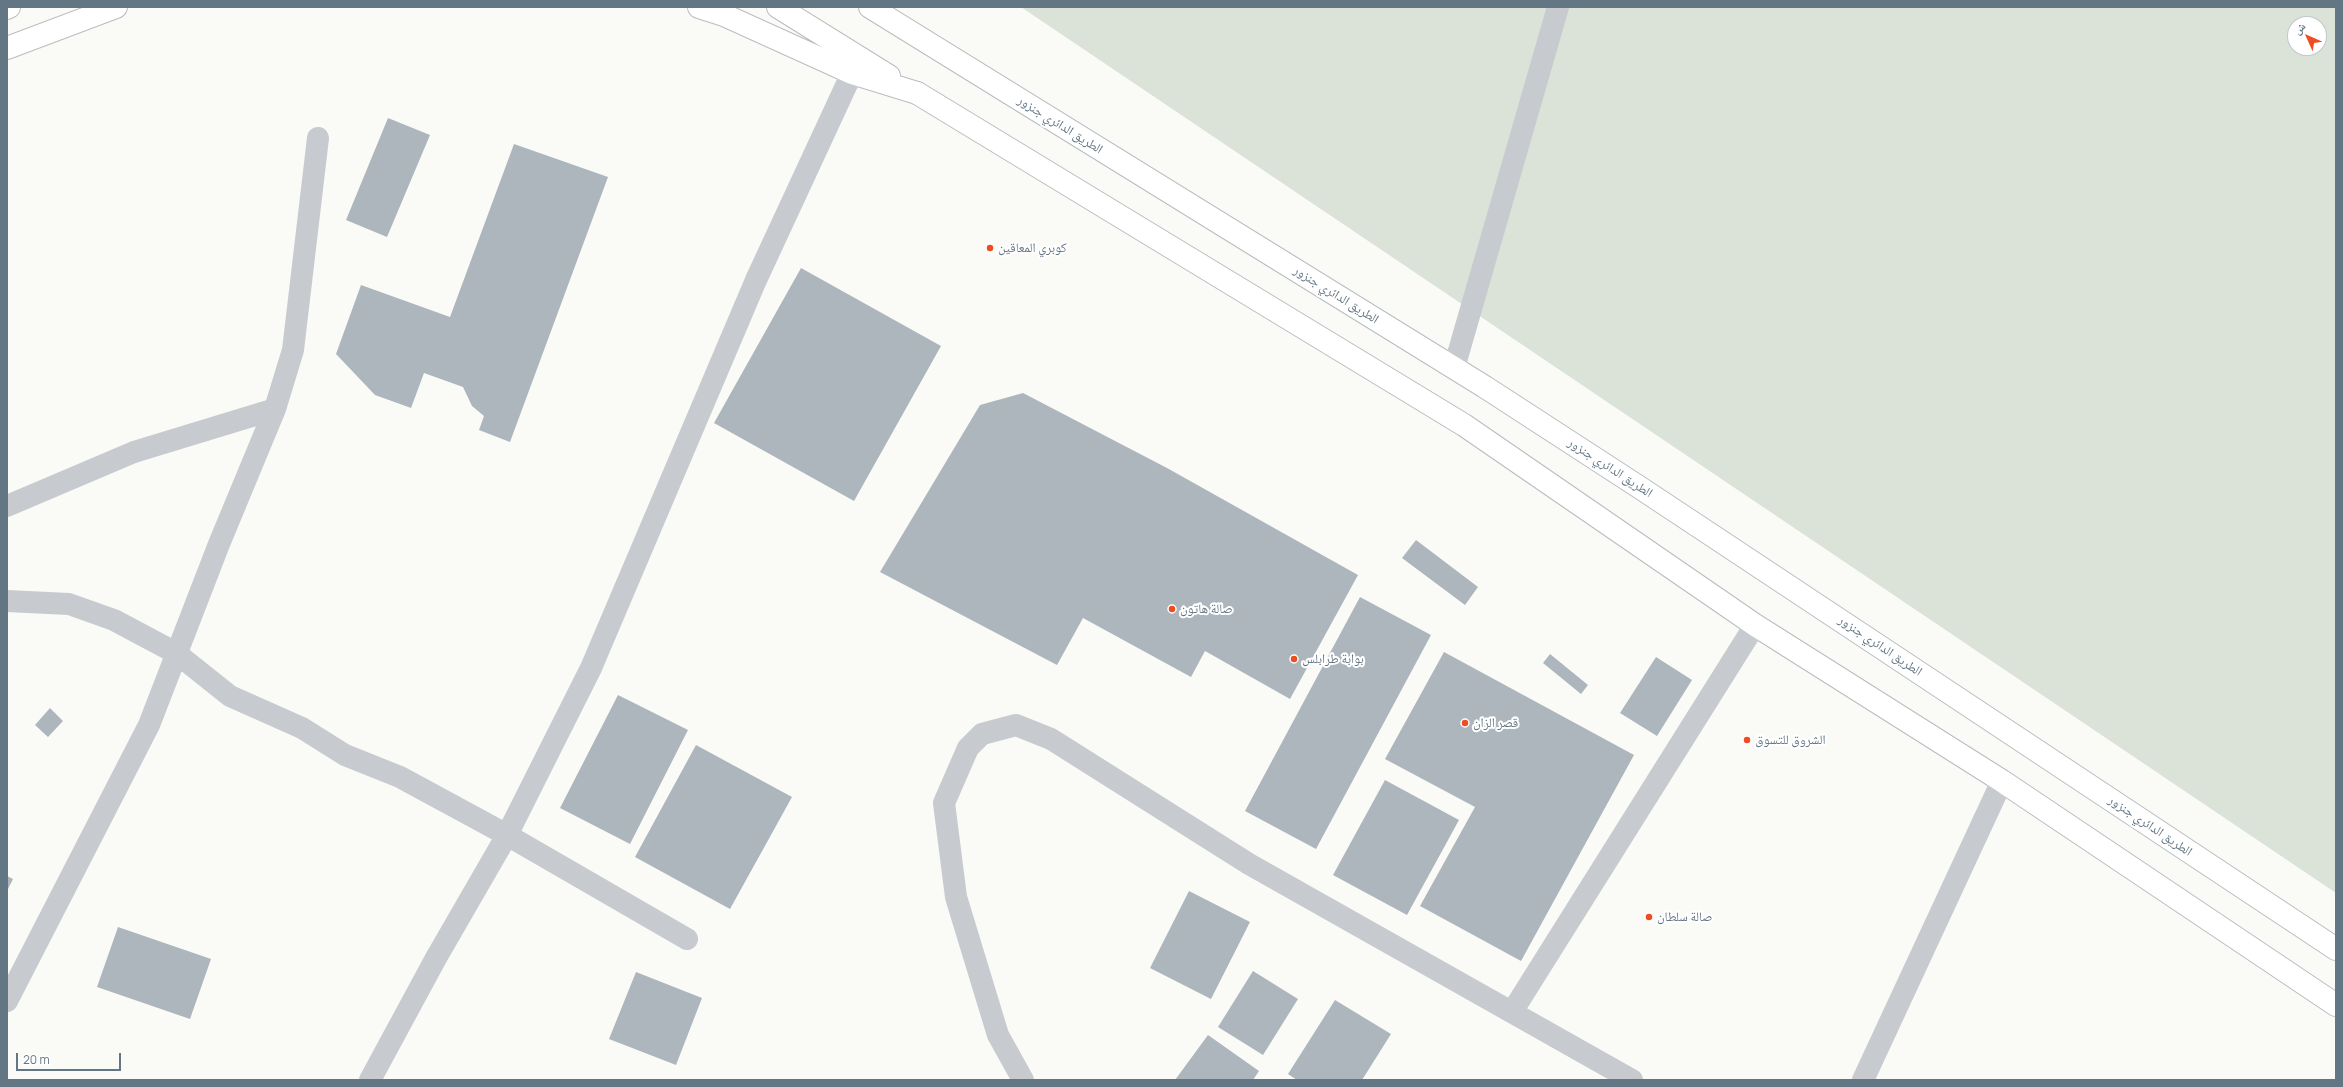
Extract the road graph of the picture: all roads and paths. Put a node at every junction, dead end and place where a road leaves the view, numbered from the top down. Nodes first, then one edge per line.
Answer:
1 (116, 7) edge
2 (699, 7) edge
3 (778, 7) edge
4 (870, 7) edge
5 (1558, 7) edge
6 (7, 48) edge
7 (852, 73) junction
8 (917, 94) junction
9 (318, 138) dead end
10 (1454, 368) junction
11 (274, 409) junction
12 (7, 506) edge
13 (7, 601) edge
14 (1755, 625) junction
15 (176, 653) junction
16 (2002, 782) junction
17 (507, 835) junction
18 (687, 939) dead end
19 (2336, 949) edge
20 (7, 1001) edge
21 (2336, 1005) edge
22 (1512, 1012) junction
23 (370, 1080) edge
24 (1022, 1080) edge
25 (1632, 1080) edge
26 (1863, 1080) edge

1 - 6 main road
2 - 7 main road
3 - 8 main road
4 - 10 main road, الطريق الدائري جنزور
5 - 10 street
7 - 8 main road
7 - 17 street
8 - 14 main road
9 - 11 street
10 - 19 main road, الطريق الدائري جنزور
11 - 12 street
11 - 15 street
13 - 15 street
14 - 16 main road
14 - 22 street
15 - 17 street
15 - 20 street
16 - 21 main road
16 - 26 street
17 - 18 street
17 - 23 street
22 - 24 street
22 - 25 street

